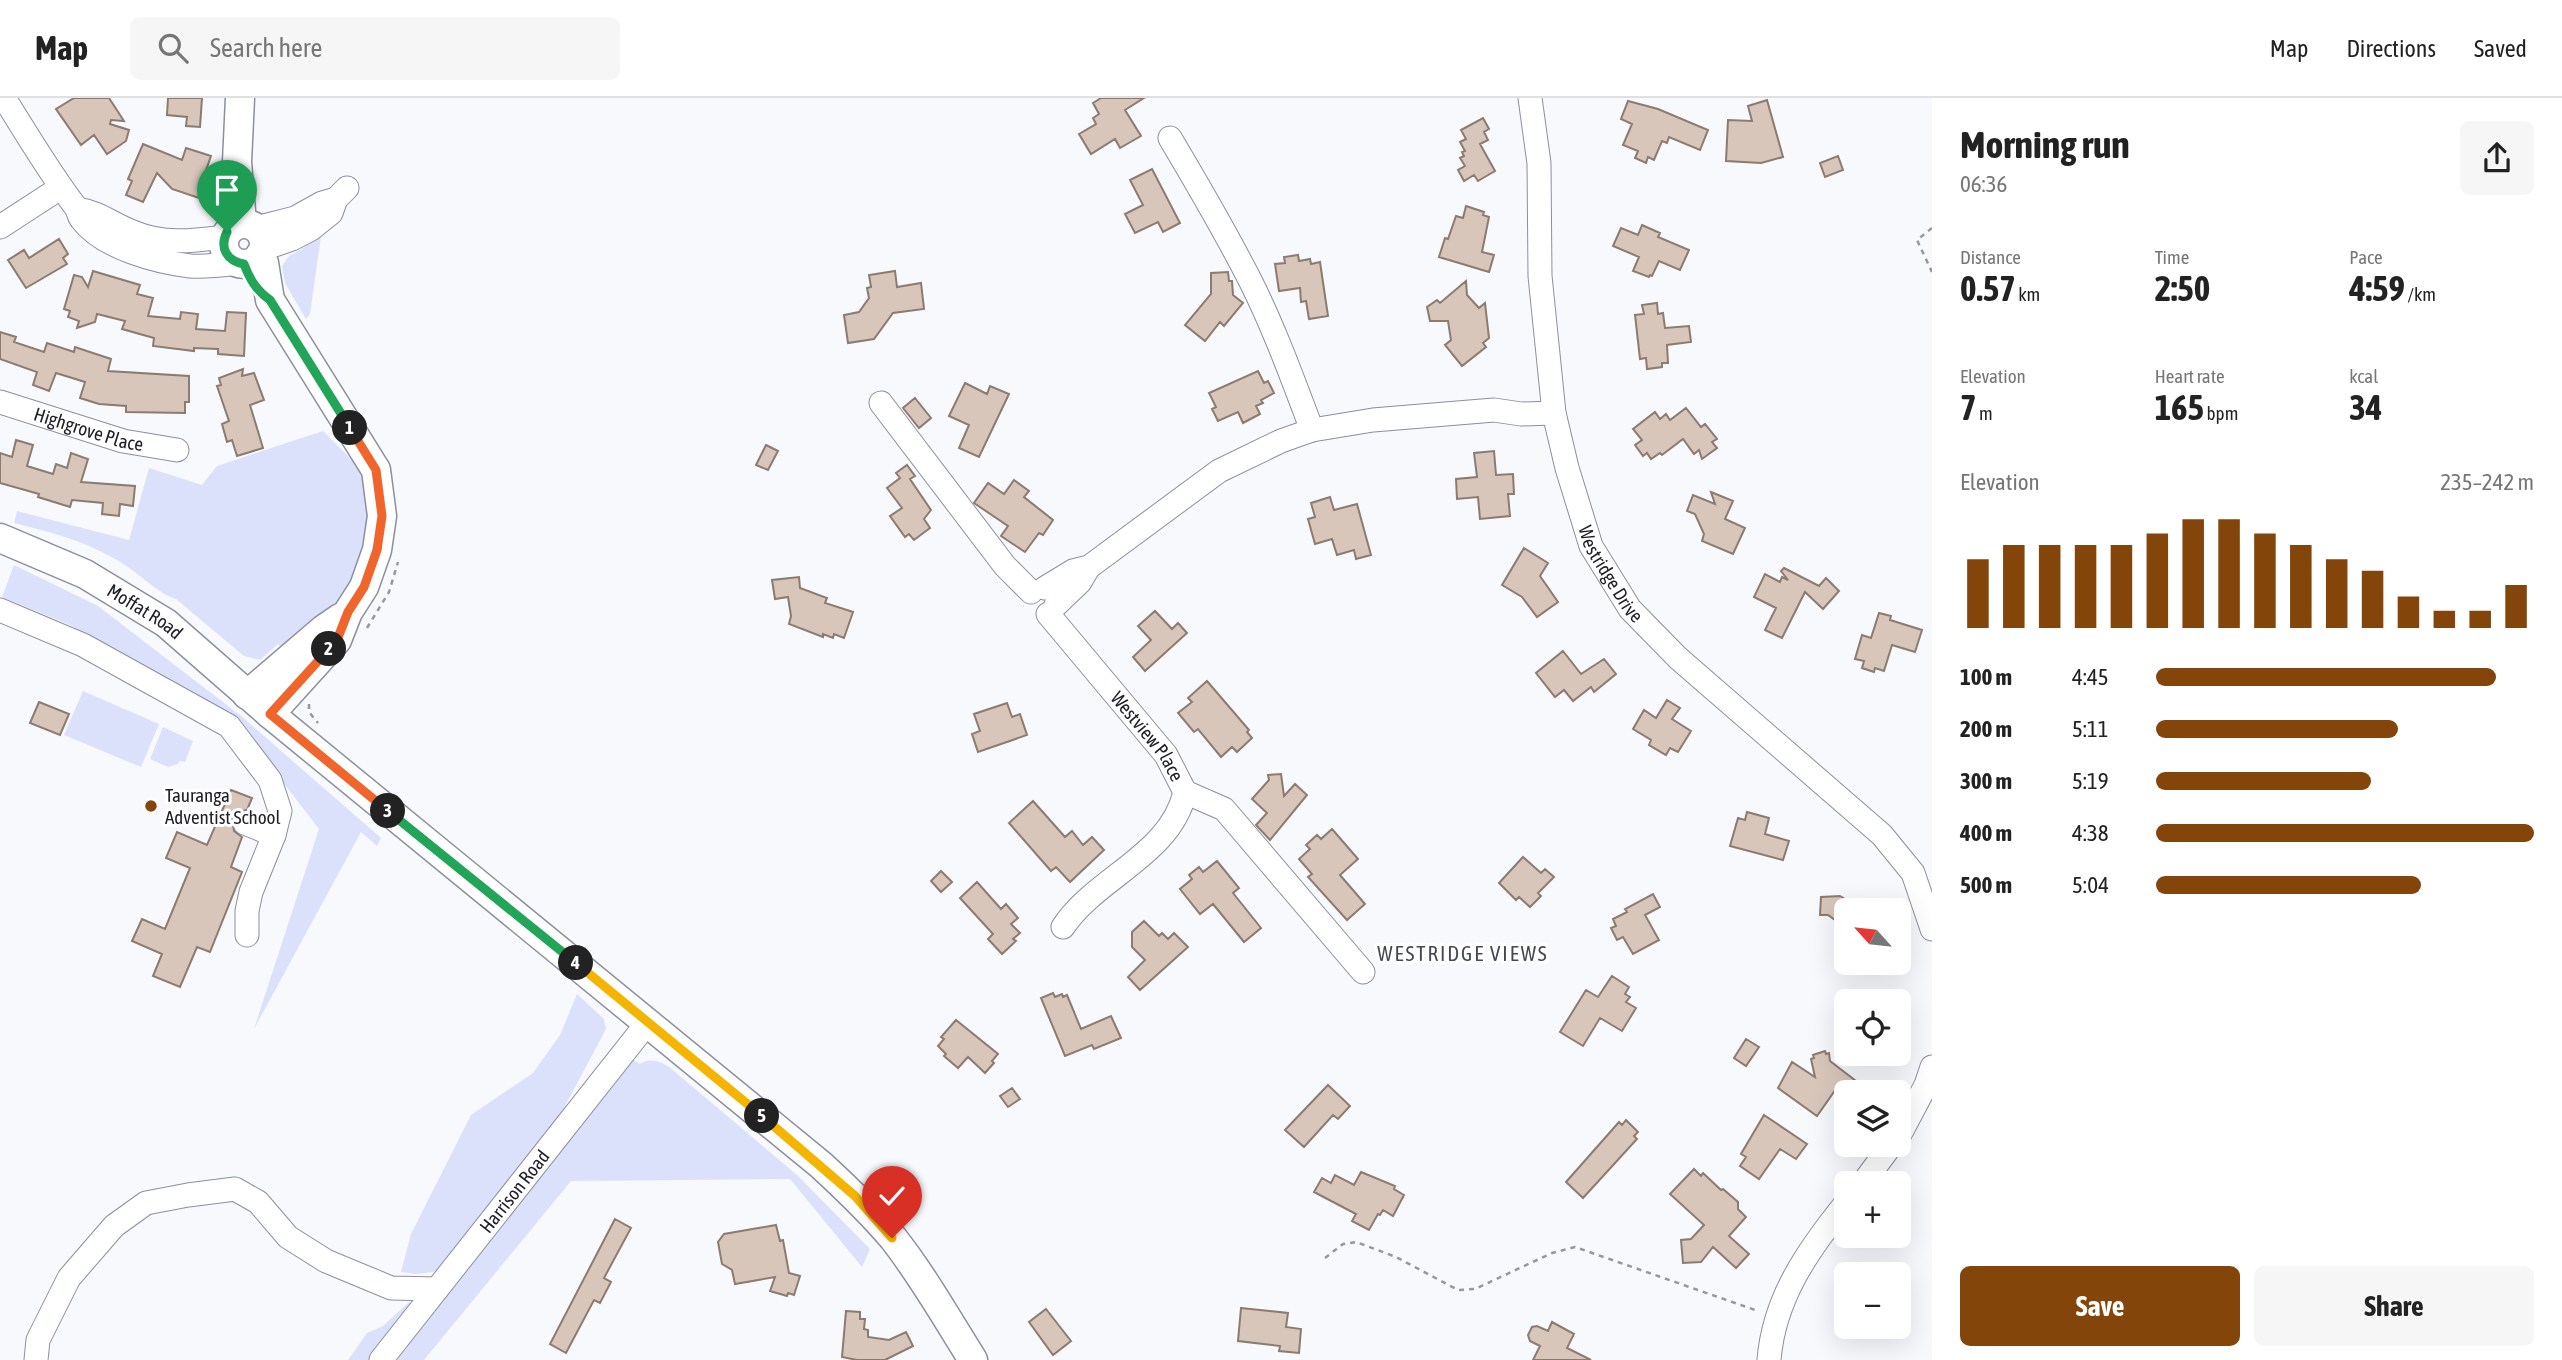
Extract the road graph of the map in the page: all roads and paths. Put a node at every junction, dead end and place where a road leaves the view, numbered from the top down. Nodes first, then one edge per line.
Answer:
1 (4, 98) edge
2 (240, 98) edge
3 (1530, 98) edge
4 (1170, 138) dead end
5 (60, 188) junction
6 (342, 194) dead end
7 (0, 227) edge
8 (1932, 228) edge
9 (247, 246) junction
10 (1932, 272) edge
11 (0, 402) edge
12 (881, 403) dead end
13 (1553, 403) junction
14 (1312, 430) junction
15 (177, 450) dead end
16 (2, 545) edge
17 (400, 555) dead end
18 (1045, 600) junction
19 (0, 610) edge
20 (348, 612) junction
21 (360, 637) dead end
22 (247, 695) junction
23 (309, 701) dead end
24 (270, 714) junction
25 (320, 725) dead end
26 (1185, 792) junction
27 (245, 823) dead end
28 (274, 835) junction
29 (1063, 927) dead end
30 (1932, 929) edge
31 (247, 935) dead end
32 (1363, 972) dead end
33 (648, 1022) junction
34 (1932, 1067) edge
35 (1911, 1114) edge
36 (1834, 1218) edge
37 (1325, 1258) dead end
38 (437, 1289) junction
39 (1776, 1317) junction
40 (36, 1360) edge
41 (381, 1360) edge
42 (973, 1360) edge
43 (1769, 1360) edge

1 - 5 street
2 - 9 main road
3 - 13 street, Westridge Drive
4 - 14 street
5 - 7 street
5 - 9 street
6 - 9 street
8 - 10 path
9 - 20 main road
11 - 15 street, Highgrove Place
12 - 18 street, Westview Place
13 - 14 street
13 - 30 street, Westridge Drive
14 - 18 street
16 - 22 main road, Moffat Road
17 - 21 path
18 - 26 street, Westview Place
19 - 28 street
20 - 22 main road
20 - 24 main road
22 - 24 main road, Moffat Road
23 - 25 path
24 - 33 main road, Moffat Road
26 - 29 street
26 - 32 street, Westview Place
27 - 28 street
28 - 31 street
33 - 38 street, Harrison Road
33 - 42 main road, Moffat Road
34 - 35 street
36 - 39 street
37 - 39 path
38 - 40 street
38 - 41 street, Harrison Road
39 - 43 street

